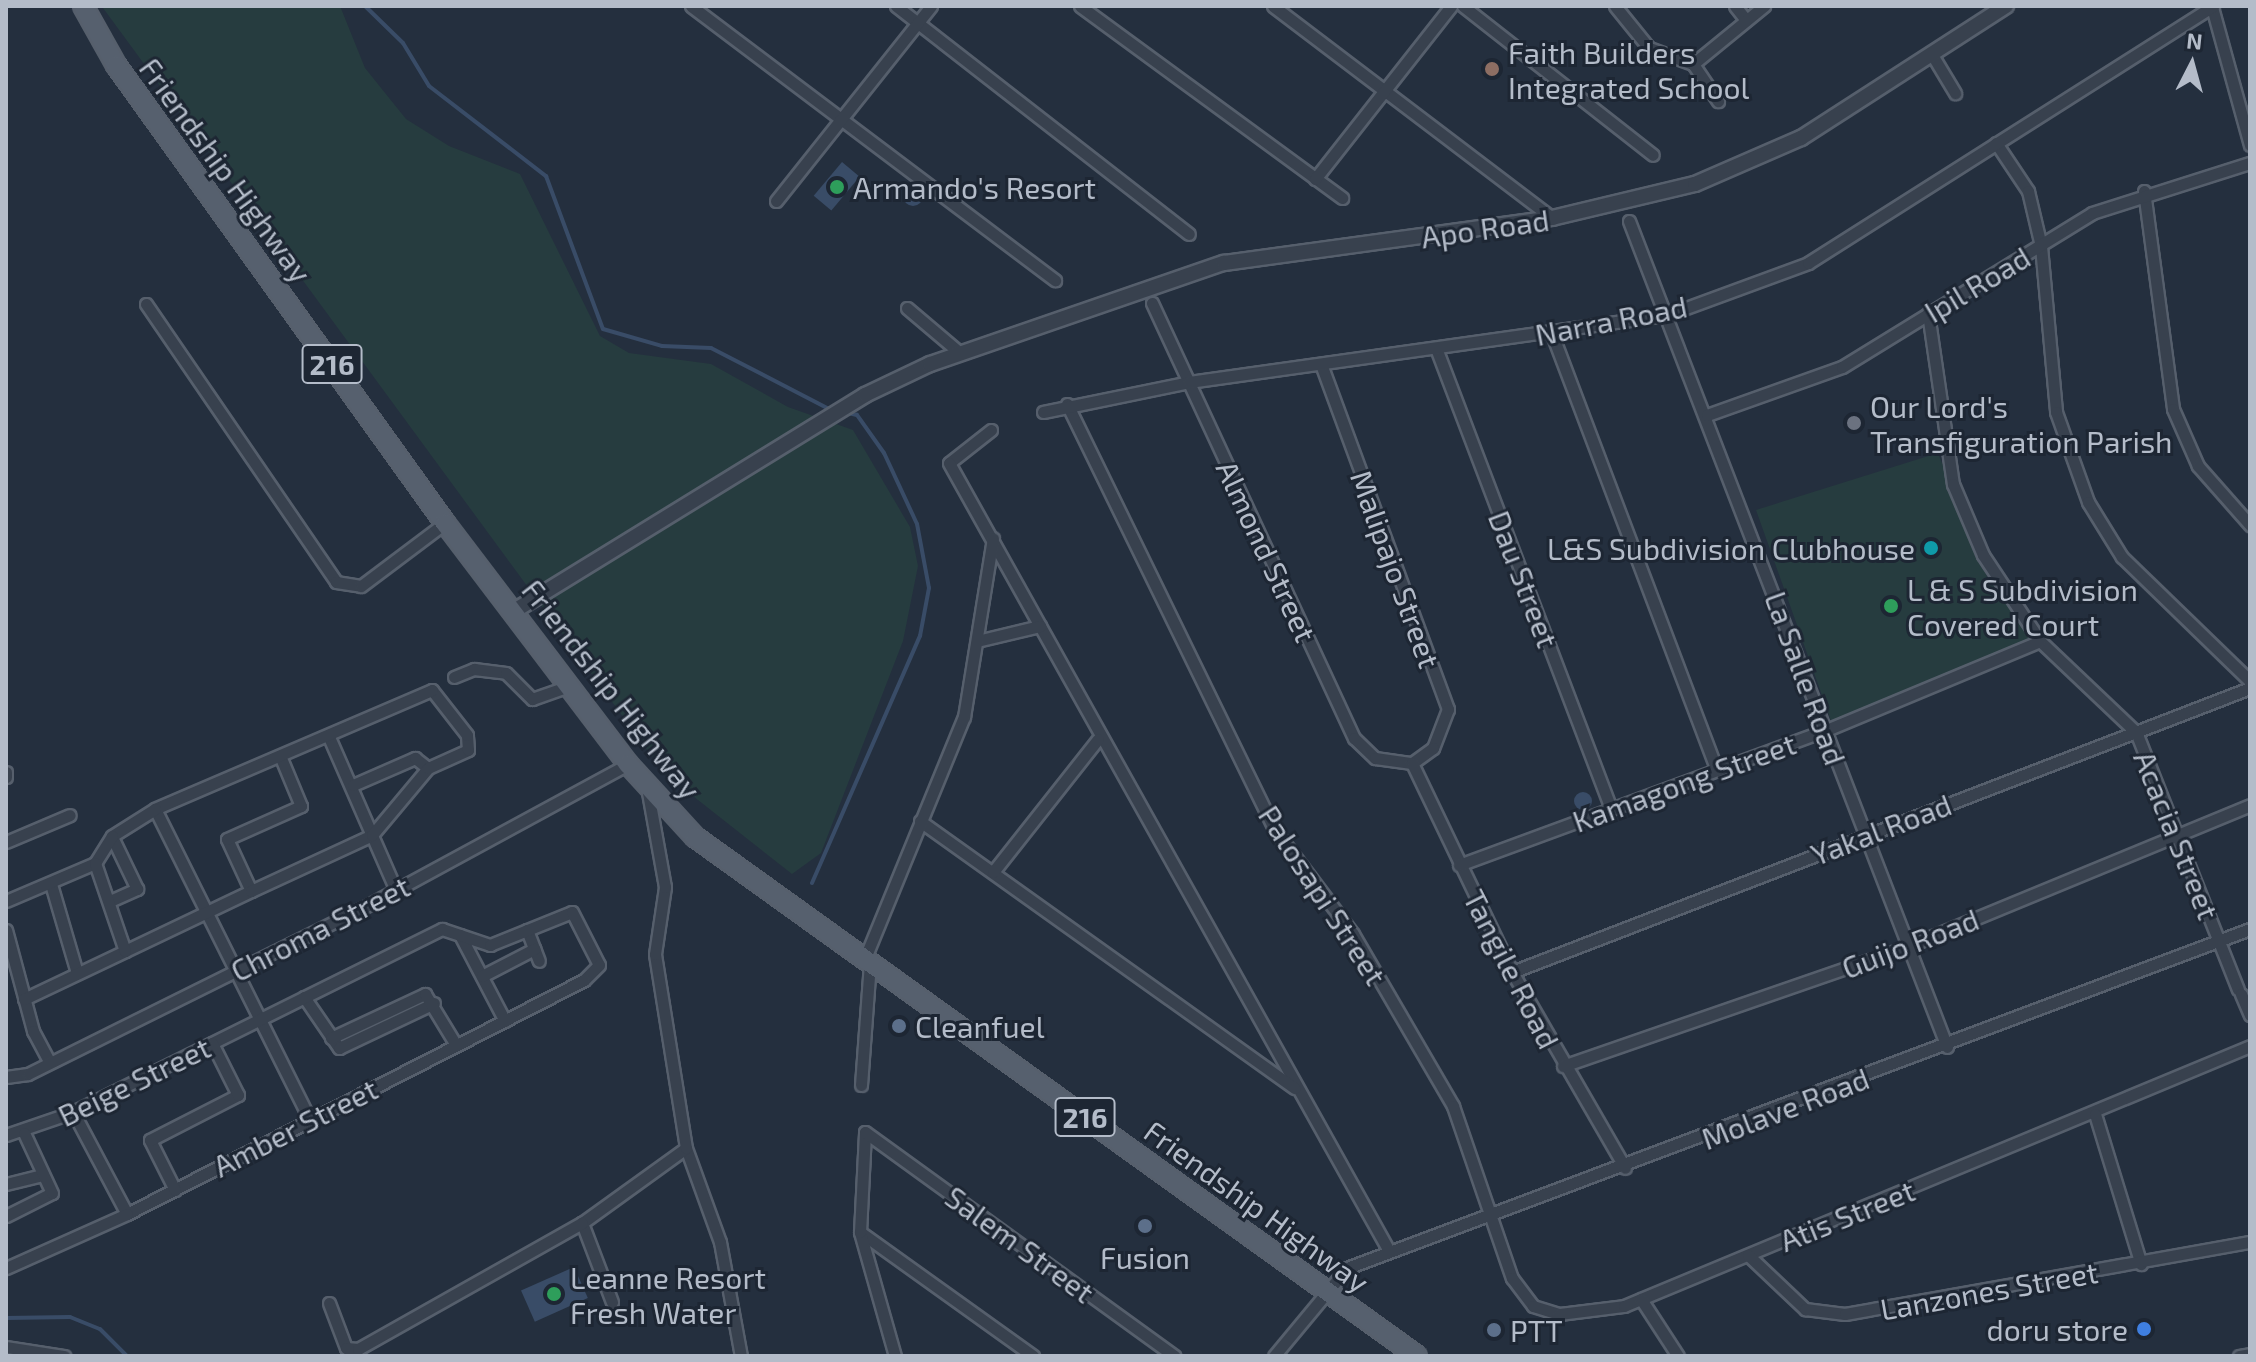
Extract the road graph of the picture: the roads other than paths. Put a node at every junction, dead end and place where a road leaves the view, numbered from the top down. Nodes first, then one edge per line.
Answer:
1 (691, 6) edge
2 (896, 6) edge
3 (931, 6) edge
4 (1080, 6) edge
5 (1273, 6) edge
6 (1451, 6) edge
7 (1463, 6) edge
8 (1615, 6) edge
9 (1735, 6) edge
10 (1764, 6) edge
11 (2006, 6) edge
12 (2213, 6) edge
13 (86, 7) edge
14 (1746, 20) junction
15 (918, 23) junction
16 (1931, 53) junction
17 (1693, 64) junction
18 (1385, 91) junction
19 (1955, 93) dead end
20 (1718, 101) dead end
21 (843, 121) junction
22 (1996, 143) junction
23 (2250, 145) edge
24 (1653, 155) dead end
25 (2250, 163) edge
26 (1315, 179) junction
27 (2144, 191) junction
28 (1342, 198) dead end
29 (776, 201) dead end
30 (1552, 218) junction
31 (1629, 221) dead end
32 (1189, 234) dead end
33 (2041, 246) junction
34 (1055, 280) dead end
35 (1152, 303) dead end
36 (146, 304) dead end
37 (907, 308) dead end
38 (1928, 313) junction
39 (1667, 315) junction
40 (1552, 334) junction
41 (1436, 348) junction
42 (960, 353) junction
43 (1321, 364) junction
44 (1189, 382) junction
45 (1067, 404) junction
46 (1043, 412) dead end
47 (1707, 415) junction
48 (991, 430) dead end
49 (445, 523) junction
50 (2250, 525) edge
51 (993, 537) junction
52 (514, 611) junction
53 (1040, 626) junction
54 (977, 641) junction
55 (2040, 641) junction
56 (454, 677) dead end
57 (2250, 681) edge
58 (572, 685) junction
59 (2250, 688) edge
60 (1824, 731) junction
61 (2136, 732) junction
62 (329, 737) junction
63 (1098, 739) junction
64 (281, 758) junction
65 (1412, 763) junction
66 (628, 764) junction
67 (428, 768) junction
68 (1716, 769) junction
69 (353, 785) junction
70 (647, 786) junction
71 (2250, 805) edge
72 (155, 809) junction
73 (1611, 809) junction
74 (70, 815) dead end
75 (920, 821) junction
76 (372, 835) junction
77 (1866, 835) junction
78 (112, 836) junction
79 (2175, 836) junction
80 (6, 842) edge
81 (95, 863) junction
82 (1459, 865) junction
83 (993, 872) junction
84 (51, 884) junction
85 (396, 890) junction
86 (251, 891) junction
87 (6, 901) edge
88 (110, 901) junction
89 (206, 912) junction
90 (2250, 929) edge
91 (6, 930) edge
92 (527, 930) junction
93 (460, 935) junction
94 (2220, 941) junction
95 (1906, 947) junction
96 (534, 949) junction
97 (125, 951) junction
98 (867, 960) junction
99 (539, 961) dead end
100 (235, 971) junction
101 (1512, 972) junction
102 (77, 973) junction
103 (482, 976) junction
104 (304, 997) junction
105 (24, 999) junction
106 (2250, 1015) edge
107 (259, 1021) junction
108 (505, 1021) junction
109 (212, 1043) junction
110 (456, 1045) junction
111 (2250, 1046) edge
112 (1947, 1047) junction
113 (1278, 1058) junction
114 (49, 1061) junction
115 (1563, 1066) junction
116 (1262, 1070) junction
117 (6, 1077) edge
118 (861, 1085) dead end
119 (1296, 1090) junction
120 (73, 1112) junction
121 (2095, 1114) junction
122 (309, 1118) junction
123 (24, 1133) junction
124 (6, 1135) edge
125 (686, 1148) junction
126 (1625, 1168) junction
127 (43, 1175) junction
128 (6, 1184) edge
129 (175, 1190) junction
130 (127, 1214) junction
131 (1489, 1215) junction
132 (6, 1216) edge
133 (582, 1223) junction
134 (860, 1232) junction
135 (2250, 1242) edge
136 (1389, 1251) junction
137 (1748, 1255) junction
138 (2141, 1264) junction
139 (6, 1268) edge
140 (1324, 1289) junction
141 (1641, 1299) junction
142 (612, 1302) dead end
143 (329, 1303) dead end
144 (6, 1347) edge
145 (2250, 1354) edge
146 (897, 1355) edge
147 (64, 1356) edge
148 (741, 1356) edge
149 (1033, 1356) edge
150 (1174, 1356) edge
151 (1274, 1356) edge
152 (1417, 1356) edge
153 (1678, 1356) edge
154 (2239, 1356) edge

1 - 21 street
2 - 15 street
3 - 15 street
4 - 26 street
5 - 18 street
6 - 18 street
7 - 24 street
8 - 17 street
9 - 14 street
10 - 14 street
11 - 16 street, Apo Road
12 - 22 street, Narra Road
12 - 23 street
13 - 49 main road, Friendship Highway / 216
14 - 17 street
15 - 21 street
15 - 32 street
16 - 19 street
16 - 30 street, Apo Road
17 - 20 street
18 - 26 street
18 - 30 street
21 - 29 street
21 - 34 street
22 - 33 street
22 - 39 street, Narra Road
25 - 27 street, Ipil Road
26 - 28 street
27 - 33 street, Ipil Road
27 - 50 street
30 - 42 street, Apo Road
31 - 39 street, La Salle Road
33 - 38 street, Ipil Road
33 - 57 street
35 - 44 street, Almond Street
36 - 49 street
37 - 42 street
38 - 47 street, Ipil Road
38 - 55 street, Acacia Street
39 - 40 street, Narra Road
39 - 47 street, La Salle Road
40 - 41 street, Narra Road
40 - 68 street
41 - 43 street, Narra Road
41 - 73 street, Dau Street
42 - 52 street, Apo Road
43 - 44 street, Narra Road
43 - 65 street, Malipajo Street
44 - 45 street, Narra Road
44 - 65 street, Almond Street
45 - 46 street, Narra Road
45 - 131 street, Palosapi Street
47 - 60 street, La Salle Road
48 - 51 street
49 - 52 main road, Friendship Highway / 216
51 - 53 street
51 - 54 street
52 - 58 main road, Friendship Highway / 216
53 - 54 street
53 - 63 street
54 - 75 street
55 - 60 street, Kamagong Street
55 - 61 street, Acacia Street
56 - 58 street
58 - 66 main road, Friendship Highway / 216
59 - 61 street, Yakal Road
60 - 68 street, Kamagong Street
60 - 77 street, La Salle Road
61 - 77 street, Yakal Road
61 - 79 street, Acacia Street
62 - 64 street
62 - 67 street
62 - 69 street
63 - 83 street
63 - 113 street
64 - 72 street
64 - 86 street
65 - 82 street, Tangile Road
66 - 70 main road, Friendship Highway / 216
66 - 85 street, Chroma Street
67 - 69 street
67 - 76 street
68 - 73 street, Kamagong Street
69 - 76 street
70 - 98 main road, Friendship Highway / 216
70 - 125 street
71 - 79 street, Guijo Road
72 - 78 street
72 - 89 street
73 - 82 street, Kamagong Street
74 - 80 street
75 - 83 street
75 - 98 street
76 - 85 street
76 - 86 street
77 - 95 street, La Salle Road
77 - 101 street, Yakal Road
78 - 81 street
78 - 88 street
79 - 94 street, Acacia Street
79 - 95 street, Guijo Road
81 - 84 street
81 - 88 street
82 - 101 street, Tangile Road
83 - 116 street
84 - 87 street
84 - 102 street
85 - 100 street, Chroma Street
86 - 89 street
88 - 97 street
89 - 97 street
89 - 100 street
90 - 94 street, Molave Road
91 - 105 street
92 - 93 street
92 - 96 street
92 - 108 street, Amber Street
93 - 103 street
93 - 104 street
94 - 106 street, Acacia Street
94 - 112 street, Molave Road
95 - 112 street, La Salle Road
95 - 115 street, Guijo Road
96 - 99 street
96 - 103 street
97 - 102 street
98 - 118 street
98 - 140 main road, Friendship Highway / 216
100 - 107 street
100 - 114 street, Chroma Street
101 - 115 street, Tangile Road
102 - 105 street
103 - 108 street
104 - 107 street
104 - 110 street
105 - 114 street
107 - 109 street, Beige Street
107 - 122 street
108 - 110 street, Amber Street
109 - 120 street, Beige Street
109 - 129 street
110 - 122 street, Amber Street
111 - 121 street, Atis Street
112 - 126 street, Molave Road
113 - 116 street
113 - 119 street
114 - 117 street, Chroma Street
115 - 126 street, Tangile Road
116 - 119 street
119 - 136 street
120 - 123 street, Beige Street
120 - 130 street
121 - 137 street, Atis Street
121 - 138 street
122 - 129 street, Amber Street
123 - 124 street, Beige Street
123 - 127 street
125 - 133 street
125 - 148 street
126 - 131 street, Molave Road
127 - 128 street
127 - 132 street
129 - 130 street, Amber Street
130 - 139 street, Amber Street
131 - 136 street, Molave Road
131 - 141 street, Atis Street
133 - 142 street
133 - 143 street
134 - 146 street
134 - 149 street
134 - 150 street, Salem Street
135 - 138 street, Lanzones Street
136 - 140 street, Molave Road
137 - 138 street, Lanzones Street
137 - 141 street, Atis Street
140 - 151 street, Molave Road
140 - 152 main road, Friendship Highway / 216
141 - 153 street
144 - 147 street
145 - 154 street

